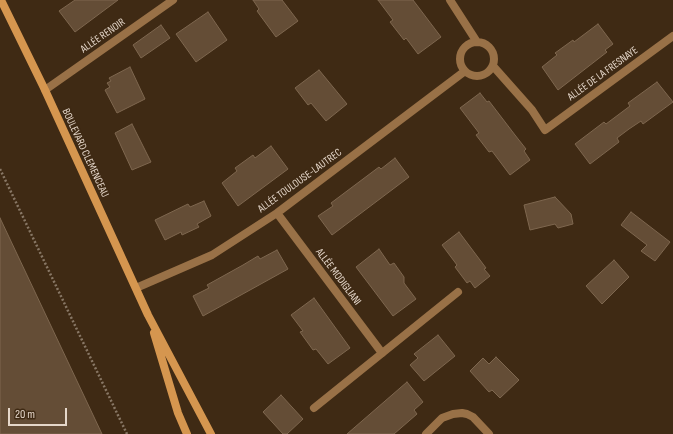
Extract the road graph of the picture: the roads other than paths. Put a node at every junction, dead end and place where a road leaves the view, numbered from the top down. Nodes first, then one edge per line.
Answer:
1 (1, 0) edge
2 (173, 0) edge
3 (450, 0) edge
4 (673, 36) edge
5 (477, 42) junction
6 (493, 66) junction
7 (464, 71) junction
8 (44, 90) junction
9 (277, 213) junction
10 (136, 288) junction
11 (458, 292) dead end
12 (148, 315) junction
13 (382, 354) junction
14 (314, 408) dead end
15 (187, 434) edge
16 (211, 434) edge
17 (426, 434) edge
18 (489, 434) edge

1 - 8 street, BOULEVARD CLEMENCEAU
2 - 8 street, ALLÉE RENOIR
3 - 5 street
4 - 6 street, ALLÉE DE LA FRESNAYE
5 - 6 street
5 - 7 street
6 - 7 street
7 - 9 street, ALLÉE TOULOUSE-LAUTREC
8 - 10 street, BOULEVARD CLEMENCEAU
9 - 10 street, ALLÉE TOULOUSE-LAUTREC
9 - 13 street, ALLÉE MODIGLIANI
10 - 12 street, BOULEVARD CLEMENCEAU
11 - 13 street
12 - 15 street, BOULEVARD CLEMENCEAU
12 - 16 street, BOULEVARD CLEMENCEAU
13 - 14 street
17 - 18 street

